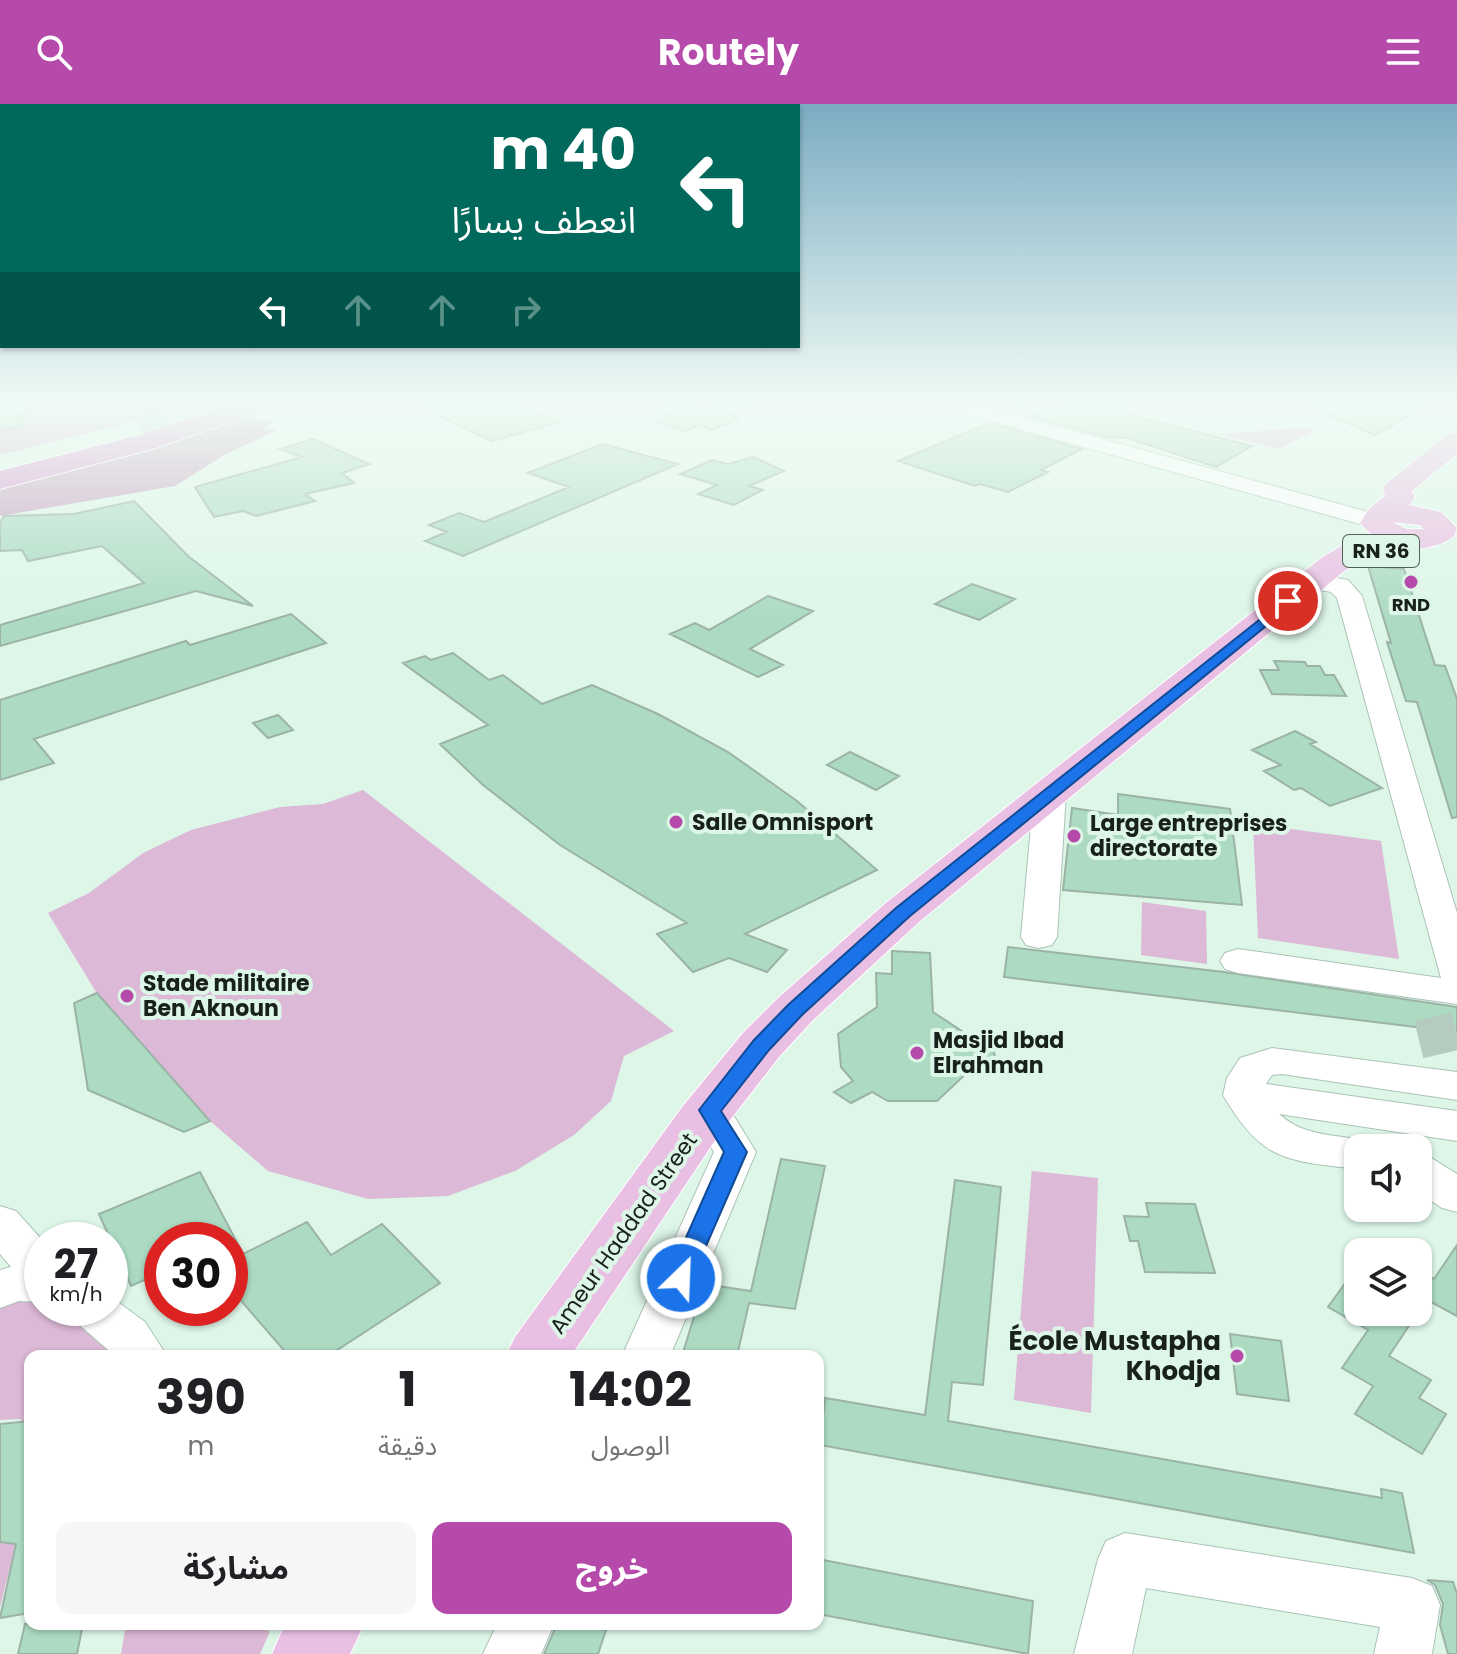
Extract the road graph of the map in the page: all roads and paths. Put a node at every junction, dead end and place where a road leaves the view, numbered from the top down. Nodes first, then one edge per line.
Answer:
1 (1209, 475) edge
2 (1414, 475) edge
3 (1441, 475) edge
4 (1420, 534) edge
5 (1312, 582) junction
6 (1050, 793) junction
7 (1039, 937) dead end
8 (1238, 961) dead end
9 (1443, 993) edge
10 (1451, 1076) edge
11 (1243, 1095) junction
12 (710, 1110) junction
13 (1457, 1126) edge
14 (1344, 1152) edge
15 (1432, 1164) edge
16 (1457, 1167) edge
17 (1432, 1179) edge
18 (1457, 1196) edge
19 (0, 1223) edge
20 (24, 1250) edge
21 (24, 1283) edge
22 (0, 1289) edge
23 (115, 1326) edge
24 (138, 1350) edge
25 (516, 1350) edge
26 (541, 1350) edge
27 (649, 1350) edge
28 (323, 1630) edge
29 (353, 1630) edge
30 (523, 1630) edge
31 (309, 1654) edge
32 (340, 1654) edge
33 (512, 1654) edge
34 (1103, 1654) edge
35 (1403, 1654) edge

1 - 4 street
2 - 4 main road, RN 36
3 - 4 main road, RN 36
4 - 5 main road, Ameur Haddad Street / RN 36
4 - 5 main road, RN 36
4 - 25 main road, Ameur Haddad Street / RN 36
5 - 6 main road, Ameur Haddad Street / RN 36
5 - 9 street
6 - 7 street
6 - 12 main road, Ameur Haddad Street / RN 36
8 - 9 street
10 - 11 street
11 - 13 street
11 - 14 street
12 - 26 main road, Ameur Haddad Street / RN 36
12 - 27 street
15 - 16 street
17 - 18 street
19 - 20 street
21 - 22 street
23 - 24 street
28 - 31 main road
29 - 32 main road
30 - 33 street
34 - 35 street

